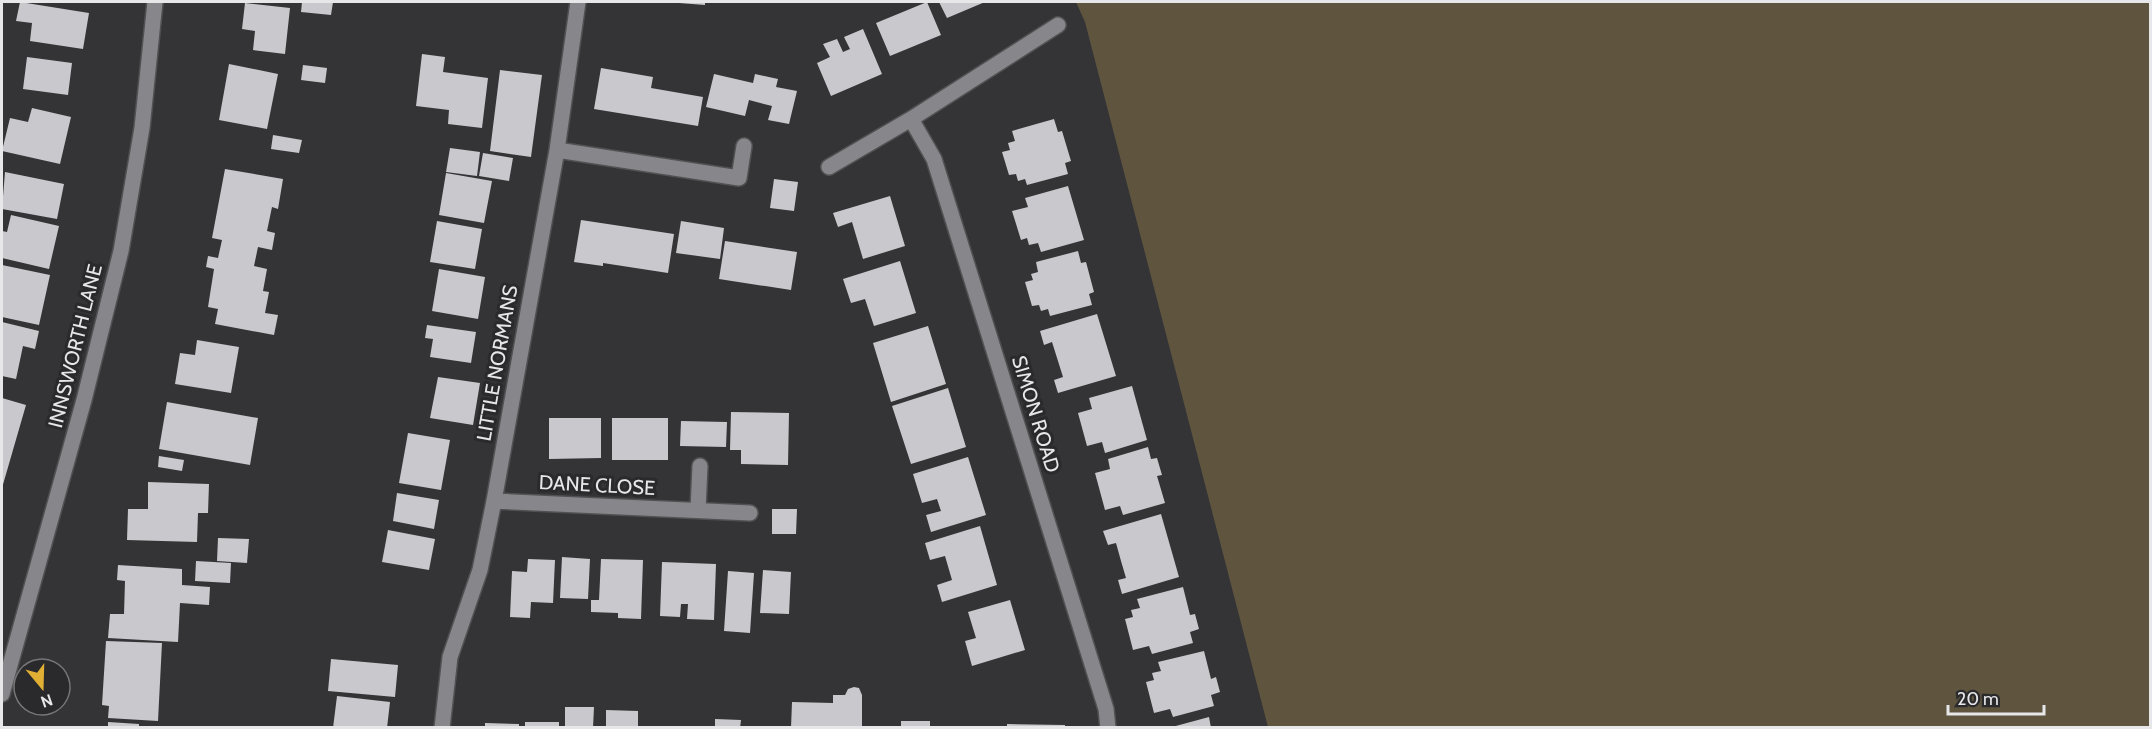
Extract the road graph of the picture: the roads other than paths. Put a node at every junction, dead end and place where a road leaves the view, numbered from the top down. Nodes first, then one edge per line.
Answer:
1 (155, 2) edge
2 (578, 2) edge
3 (1058, 25) dead end
4 (910, 119) junction
5 (744, 146) dead end
6 (557, 150) junction
7 (829, 167) dead end
8 (700, 466) dead end
9 (494, 501) junction
10 (698, 510) junction
11 (750, 513) dead end
12 (2, 694) edge
13 (442, 728) edge
14 (1108, 728) edge

1 - 12 street, INNSWORTH LANE
2 - 6 street, LITTLE NORMANS
3 - 4 street
4 - 7 street
4 - 14 street, SIMON ROAD
5 - 6 street
6 - 9 street, LITTLE NORMANS
8 - 10 street
9 - 10 street, DANE CLOSE
9 - 13 street, LITTLE NORMANS
10 - 11 street, DANE CLOSE

